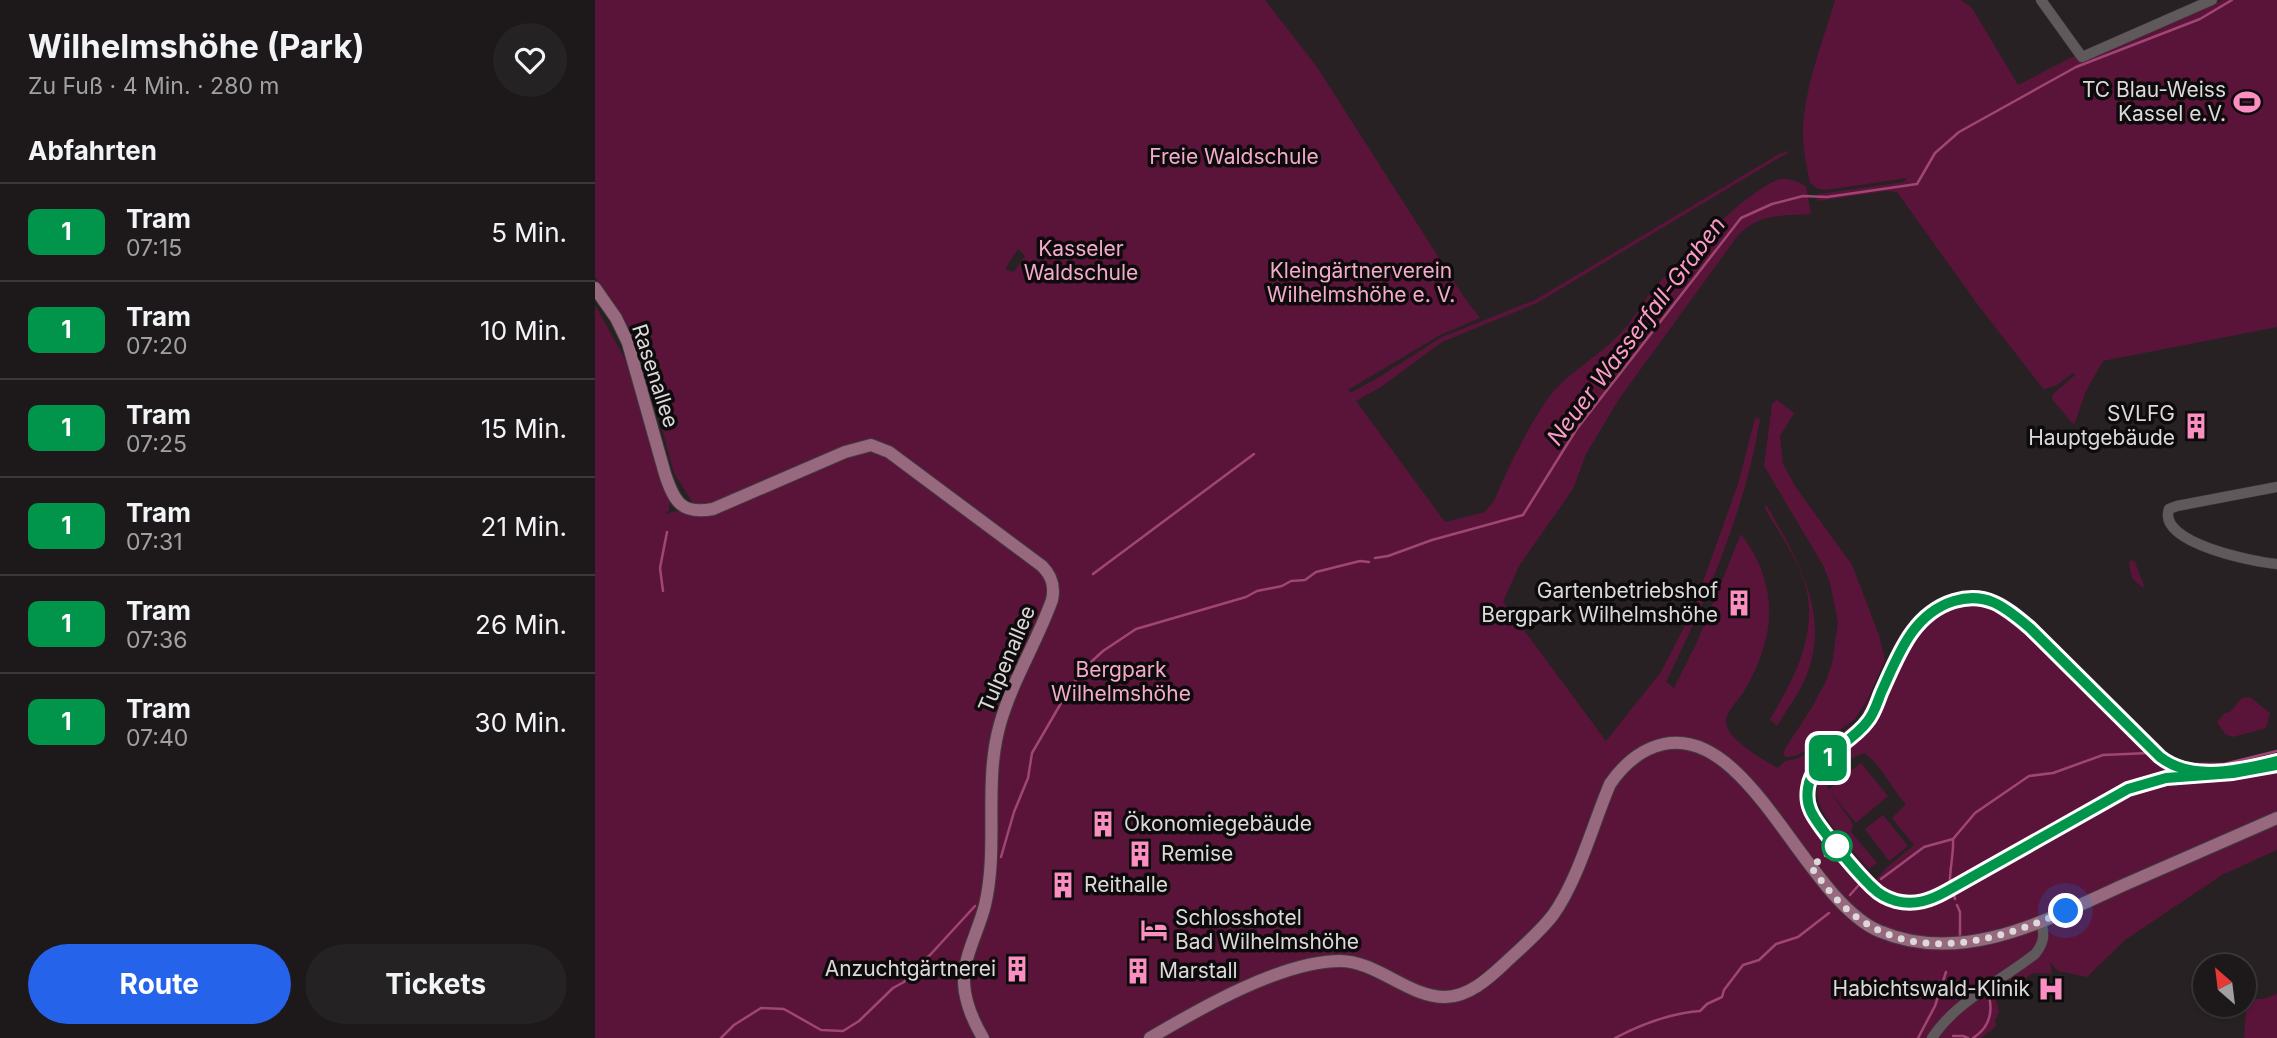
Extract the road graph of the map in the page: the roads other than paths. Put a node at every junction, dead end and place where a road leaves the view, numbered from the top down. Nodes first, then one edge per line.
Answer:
1 (2041, 0) edge
2 (2212, 0) edge
3 (595, 288) edge
4 (667, 481) joint
5 (2277, 482) edge
6 (2272, 488) edge
7 (2277, 564) edge
8 (2277, 818) edge
9 (2041, 922) junction
10 (1938, 1035) edge
11 (983, 1038) edge
12 (1150, 1038) edge

1 - 2 street
3 - 4 main road, Rasenallee
4 - 11 main road, Tulpenallee
5 - 6 street
6 - 7 street
8 - 9 main road
9 - 10 street
9 - 12 main road

